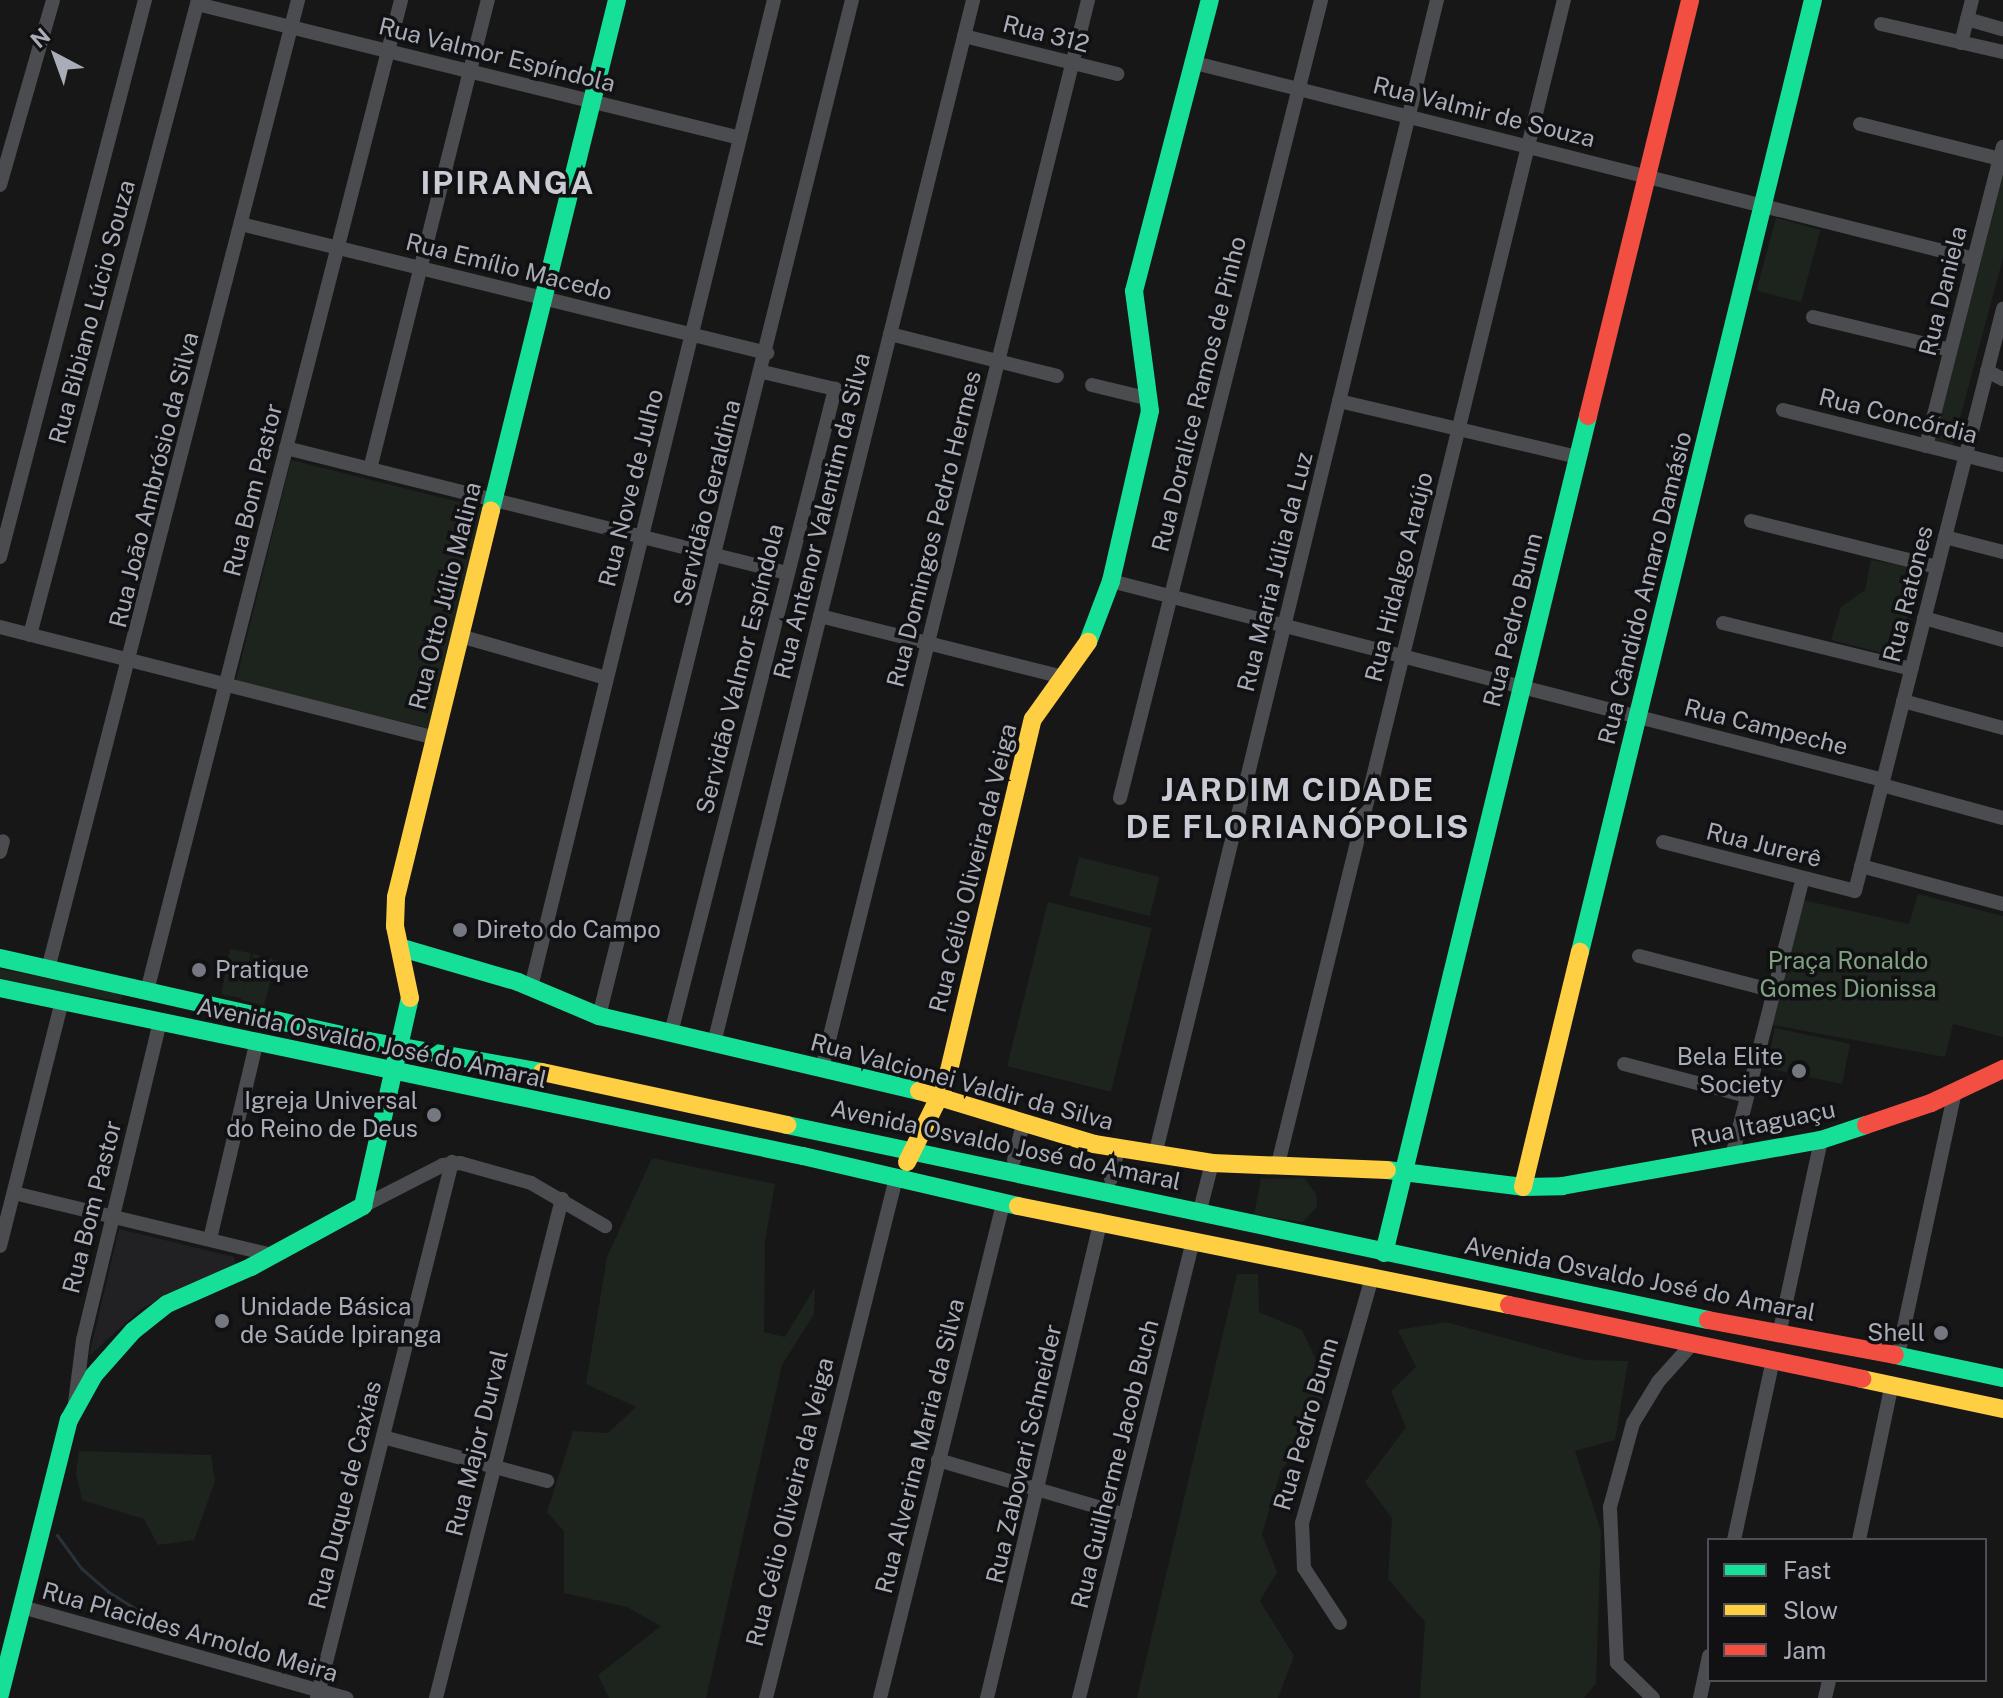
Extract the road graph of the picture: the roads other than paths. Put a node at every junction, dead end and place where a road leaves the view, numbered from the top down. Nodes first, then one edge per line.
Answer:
1 (53, 0) edge
2 (145, 0) edge
3 (298, 0) edge
4 (401, 0) edge
5 (488, 0) edge
6 (617, 0) edge
7 (774, 0) edge
8 (852, 0) edge
9 (973, 0) edge
10 (1088, 0) edge
11 (1210, 0) edge
12 (1321, 0) edge
13 (1437, 0) edge
14 (1564, 0) edge
15 (1690, 0) edge
16 (1813, 0) edge
17 (1972, 0) edge
18 (197, 2) edge
19 (1967, 19) junction
20 (1881, 24) dead end
21 (291, 27) junction
22 (2003, 29) edge
23 (964, 36) junction
24 (1961, 43) junction
25 (388, 51) junction
26 (2003, 52) edge
27 (1072, 63) junction
28 (1195, 63) junction
29 (470, 71) junction
30 (1117, 74) dead end
31 (1299, 89) junction
32 (592, 101) junction
33 (1409, 116) junction
34 (1860, 124) dead end
35 (740, 138) junction
36 (1528, 146) junction
37 (2001, 153) edge
38 (1647, 175) junction
39 (0, 185) edge
40 (1763, 204) junction
41 (241, 224) junction
42 (337, 248) junction
43 (1974, 259) junction
44 (421, 268) junction
45 (544, 298) junction
46 (2003, 309) edge
47 (1813, 317) dead end
48 (890, 334) junction
49 (692, 335) junction
50 (1950, 350) junction
51 (767, 353) junction
52 (998, 361) junction
53 (1987, 371) junction
54 (763, 372) junction
55 (1057, 376) dead end
56 (2003, 379) edge
57 (1092, 385) dead end
58 (1150, 399) junction
59 (1339, 401) junction
60 (1783, 410) dead end
61 (1458, 429) junction
62 (1926, 446) junction
63 (286, 448) junction
64 (1965, 456) junction
65 (1578, 457) junction
66 (2003, 465) edge
67 (370, 469) junction
68 (494, 500) junction
69 (1751, 521) dead end
70 (642, 537) junction
71 (1945, 537) junction
72 (2003, 552) edge
73 (717, 555) junction
74 (0, 557) edge
75 (1937, 567) junction
76 (787, 573) junction
77 (1111, 581) junction
78 (1171, 596) junction
79 (820, 616) junction
80 (1924, 618) junction
81 (1723, 623) dead end
82 (1284, 625) junction
83 (0, 627) edge
84 (30, 635) junction
85 (460, 636) junction
86 (2003, 640) edge
87 (928, 643) junction
88 (1403, 656) junction
89 (130, 662) junction
90 (1911, 669) junction
91 (1063, 677) junction
92 (606, 678) junction
93 (225, 687) junction
94 (1522, 687) junction
95 (1903, 701) junction
96 (1638, 717) junction
97 (2003, 728) edge
98 (435, 738) junction
99 (1883, 782) junction
100 (1120, 798) dead end
101 (2003, 818) edge
102 (1663, 842) dead end
103 (1861, 866) junction
104 (1803, 878) junction
105 (1855, 891) joint
106 (2003, 904) edge
107 (402, 948) junction
108 (1639, 956) dead end
109 (0, 958) edge
110 (48, 969) junction
111 (531, 987) junction
112 (0, 988) edge
113 (147, 991) junction
114 (1774, 991) junction
115 (62, 1001) junction
116 (599, 1016) junction
117 (160, 1022) junction
118 (671, 1033) junction
119 (714, 1043) junction
120 (256, 1044) junction
121 (401, 1047) junction
122 (1624, 1064) dead end
123 (822, 1068) junction
124 (2003, 1069) edge
125 (396, 1073) junction
126 (1955, 1092) junction
127 (1747, 1096) junction
128 (940, 1099) junction
129 (757, 1122) junction
130 (1023, 1125) junction
131 (696, 1135) junction
132 (1821, 1140) junction
133 (1118, 1149) junction
134 (914, 1154) junction
135 (1155, 1155) junction
136 (1732, 1156) junction
137 (1014, 1160) dead end
138 (452, 1162) junction
139 (1212, 1163) junction
140 (1278, 1164) junction
141 (859, 1169) junction
142 (1403, 1171) junction
143 (896, 1178) junction
144 (1111, 1179) dead end
145 (1055, 1183) junction
146 (1523, 1187) junction
147 (14, 1193) junction
148 (562, 1199) junction
149 (1003, 1204) junction
150 (363, 1206) junction
151 (1200, 1210) junction
152 (112, 1216) junction
153 (1101, 1220) junction
154 (605, 1226) dead end
155 (210, 1239) junction
156 (1193, 1240) junction
157 (0, 1246) edge
158 (1384, 1253) junction
159 (273, 1255) junction
160 (1372, 1277) junction
161 (1697, 1319) junction
162 (1619, 1330) junction
163 (1780, 1330) junction
164 (1814, 1338) junction
165 (1693, 1343) junction
166 (1746, 1354) junction
167 (1898, 1355) junction
168 (1773, 1360) junction
169 (2003, 1378) edge
170 (1892, 1383) junction
171 (75, 1403) junction
172 (2003, 1409) edge
173 (383, 1437) junction
174 (938, 1460) junction
175 (494, 1467) junction
176 (547, 1481) dead end
177 (1038, 1490) junction
178 (1125, 1515) junction
179 (1734, 1538) edge
180 (1859, 1538) edge
181 (22, 1607) junction
182 (1340, 1623) dead end
183 (1707, 1665) edge
184 (0, 1694) edge
185 (318, 1694) edge
186 (346, 1698) edge
187 (436, 1698) edge
188 (766, 1698) edge
189 (880, 1698) edge
190 (987, 1698) edge
191 (1079, 1698) edge
192 (1653, 1698) edge
193 (1700, 1698) edge

1 - 39 street
2 - 74 street
3 - 21 street, Rua João Ambrósio da Silva
4 - 25 street, Rua Bom Pastor
5 - 29 street
6 - 32 main road, Rua Otto Júlio Malina
7 - 35 street, Rua Nove de Julho
8 - 51 street, Servidão Geraldina
9 - 23 street, Rua Antenor Valentim da Silva
10 - 27 street, Rua Domingos Pedro Hermes
11 - 28 main road, Rua Célio Oliveira da Veiga
12 - 31 street, Rua Doralice Ramos de Pinho
13 - 33 street, Rua Maria Júlia da Luz
14 - 36 street, Rua Hidalgo Araújo
15 - 38 main road, Rua Pedro Bunn
16 - 40 main road, Rua Cândido Amaro Damásio
17 - 19 street
18 - 21 street, Rua Valmor Espíndola
18 - 84 street, Rua Bibiano Lúcio Souza
19 - 22 street
19 - 24 street
20 - 24 street
21 - 25 street, Rua Valmor Espíndola
21 - 41 street, Rua João Ambrósio da Silva
23 - 27 street, Rua 312
23 - 48 street, Rua Antenor Valentim da Silva
24 - 26 street
25 - 29 street, Rua Valmor Espíndola
25 - 42 street, Rua Bom Pastor
27 - 30 street, Rua 312
27 - 52 street, Rua Domingos Pedro Hermes
28 - 31 street, Rua Valmir de Souza
28 - 58 main road, Rua Célio Oliveira da Veiga
29 - 32 street, Rua Valmor Espíndola
29 - 44 street
31 - 33 street, Rua Valmir de Souza
31 - 78 street, Rua Doralice Ramos de Pinho
32 - 35 street, Rua Valmor Espíndola
32 - 45 main road, Rua Otto Júlio Malina
33 - 36 street, Rua Valmir de Souza
33 - 59 street, Rua Maria Júlia da Luz
34 - 37 street
35 - 49 street, Rua Nove de Julho
36 - 38 street, Rua Valmir de Souza
36 - 61 street, Rua Hidalgo Araújo
37 - 43 street, Rua Daniela
38 - 40 street, Rua Valmir de Souza
38 - 65 main road, Rua Pedro Bunn
40 - 43 street, Rua Valmir de Souza
40 - 96 main road, Rua Cândido Amaro Damásio
41 - 42 street, Rua Emílio Macedo
41 - 89 street, Rua João Ambrósio da Silva
42 - 44 street, Rua Emílio Macedo
42 - 63 street, Rua Bom Pastor
43 - 50 street, Rua Daniela
44 - 45 street, Rua Emílio Macedo
44 - 67 street
45 - 49 street, Rua Emílio Macedo
45 - 68 main road, Rua Otto Júlio Malina
46 - 53 street, Rua Ratones
47 - 50 street
48 - 52 street
48 - 79 street, Rua Antenor Valentim da Silva
49 - 51 street, Rua Emílio Macedo
49 - 70 street, Rua Nove de Julho
50 - 62 street, Rua Daniela
51 - 54 street, Servidão Geraldina
52 - 55 street
52 - 87 street, Rua Domingos Pedro Hermes
53 - 56 street
53 - 64 street, Rua Ratones
54 - 73 street, Servidão Geraldina
54 - 76 street, Servidão Valmor Espíndola
57 - 58 street
58 - 77 main road, Rua Célio Oliveira da Veiga
59 - 61 street
59 - 82 street, Rua Maria Júlia da Luz
60 - 62 street, Rua Concórdia
61 - 65 street
61 - 88 street, Rua Hidalgo Araújo
62 - 64 street, Rua Concórdia
63 - 67 street
63 - 93 street, Rua Bom Pastor
64 - 66 street, Rua Concórdia
64 - 71 street, Rua Ratones
65 - 94 main road, Rua Pedro Bunn
67 - 68 street
68 - 70 street
68 - 85 main road, Rua Otto Júlio Malina
69 - 75 street
70 - 73 street
70 - 92 street, Rua Nove de Julho
71 - 72 street
71 - 75 street, Rua Ratones
73 - 76 street
73 - 116 street, Servidão Geraldina
75 - 80 street, Rua Ratones
76 - 118 street, Servidão Valmor Espíndola
77 - 78 street, Rua Campeche
77 - 91 main road, Rua Célio Oliveira da Veiga
78 - 82 street, Rua Campeche
78 - 100 street, Rua Doralice Ramos de Pinho
79 - 87 street
79 - 119 street, Rua Antenor Valentim da Silva
80 - 86 street
80 - 90 street, Rua Ratones
81 - 90 street
82 - 88 street, Rua Campeche
82 - 135 street, Rua Maria Júlia da Luz
83 - 84 street
84 - 89 street
85 - 92 street
85 - 98 main road, Rua Otto Júlio Malina
87 - 91 street
87 - 123 street, Rua Domingos Pedro Hermes
88 - 94 street, Rua Campeche
88 - 140 street, Rua Hidalgo Araújo
89 - 93 street
89 - 110 street, Rua João Ambrósio da Silva
90 - 95 street, Rua Ratones
91 - 128 main road, Rua Célio Oliveira da Veiga
92 - 111 street, Rua Nove de Julho
93 - 98 street
93 - 113 street, Rua Bom Pastor
94 - 96 street, Rua Campeche
94 - 142 main road, Rua Pedro Bunn
95 - 97 street
95 - 99 street, Rua Ratones
96 - 99 street, Rua Campeche
96 - 146 main road, Rua Cândido Amaro Damásio
98 - 107 main road, Rua Otto Júlio Malina
99 - 101 street, Rua Campeche
99 - 103 street, Rua Ratones
102 - 104 street, Rua Jurerê
103 - 105 street, Rua Ratones
103 - 106 street
104 - 105 street, Rua Jurerê
104 - 114 street
107 - 111 main road, Rua Valcionei Valdir da Silva
107 - 121 main road, Rua Otto Júlio Malina
108 - 114 street
109 - 110 main road, Avenida Osvaldo José do Amaral
110 - 113 main road, Avenida Osvaldo José do Amaral
111 - 116 main road, Rua Valcionei Valdir da Silva
112 - 115 main road, Avenida Osvaldo José do Amaral
113 - 115 main road
113 - 121 main road, Avenida Osvaldo José do Amaral
114 - 127 street
115 - 117 main road, Avenida Osvaldo José do Amaral
115 - 147 street
116 - 118 main road, Rua Valcionei Valdir da Silva
117 - 120 main road, Avenida Osvaldo José do Amaral
117 - 152 street, Rua Bom Pastor
118 - 119 main road, Rua Valcionei Valdir da Silva
119 - 123 main road, Rua Valcionei Valdir da Silva
120 - 125 main road, Avenida Osvaldo José do Amaral
120 - 155 street
121 - 125 main road, Rua Otto Júlio Malina
121 - 129 main road, Avenida Osvaldo José do Amaral
122 - 127 street
123 - 128 main road, Rua Valcionei Valdir da Silva
124 - 126 main road, Rua Itaguaçu
125 - 131 main road, Avenida Osvaldo José do Amaral
125 - 150 main road, Rua Otto Júlio Malina
126 - 132 main road, Rua Itaguaçu
126 - 167 street
127 - 136 street
128 - 130 main road, Rua Valcionei Valdir da Silva
128 - 134 main road, Rua Célio Oliveira da Veiga
129 - 131 main road
129 - 134 main road, Avenida Osvaldo José do Amaral
130 - 133 main road, Rua Valcionei Valdir da Silva
130 - 137 street
131 - 141 main road, Avenida Osvaldo José do Amaral
132 - 136 main road, Rua Itaguaçu
132 - 163 street
133 - 135 main road, Rua Valcionei Valdir da Silva
133 - 144 street
134 - 141 main road
134 - 145 main road, Avenida Osvaldo José do Amaral
135 - 139 main road, Rua Valcionei Valdir da Silva
136 - 146 main road, Rua Itaguaçu
138 - 148 street
138 - 150 street
138 - 173 street, Rua Duque de Caxias
139 - 140 main road, Rua Valcionei Valdir da Silva
139 - 151 street
140 - 142 main road, Rua Valcionei Valdir da Silva
141 - 143 main road, Avenida Osvaldo José do Amaral
142 - 146 main road, Rua Valcionei Valdir da Silva
142 - 158 main road, Rua Pedro Bunn
143 - 149 main road, Avenida Osvaldo José do Amaral
143 - 188 street, Rua Célio Oliveira da Veiga
145 - 149 main road
145 - 151 main road, Avenida Osvaldo José do Amaral
147 - 152 street
147 - 157 street
148 - 154 street
148 - 175 street, Rua Major Durval
149 - 153 main road, Avenida Osvaldo José do Amaral
149 - 174 street, Rua Alverina Maria da Silva
150 - 159 main road
151 - 158 main road, Avenida Osvaldo José do Amaral
152 - 155 street
152 - 171 street, Rua Bom Pastor
153 - 156 main road, Avenida Osvaldo José do Amaral
153 - 177 street, Rua Zabovari Schneider
155 - 159 street
156 - 160 main road, Avenida Osvaldo José do Amaral
156 - 178 street, Rua Guilherme Jacob Buch
158 - 161 main road, Avenida Osvaldo José do Amaral
159 - 171 main road
160 - 162 main road, Avenida Osvaldo José do Amaral
160 - 182 street, Rua Pedro Bunn
161 - 162 main road
161 - 163 main road, Avenida Osvaldo José do Amaral
162 - 165 main road, Avenida Osvaldo José do Amaral
163 - 164 main road, Avenida Osvaldo José do Amaral
164 - 166 main road
164 - 167 main road, Avenida Osvaldo José do Amaral
165 - 166 main road, Avenida Osvaldo José do Amaral
165 - 192 street
166 - 168 main road, Avenida Osvaldo José do Amaral
167 - 169 main road, Avenida Osvaldo José do Amaral
168 - 170 main road, Avenida Osvaldo José do Amaral
168 - 179 street
170 - 172 main road, Avenida Osvaldo José do Amaral
170 - 180 street
171 - 181 main road
173 - 175 street
173 - 185 street, Rua Duque de Caxias
174 - 177 street
174 - 189 street, Rua Alverina Maria da Silva
175 - 176 street
175 - 187 street, Rua Major Durval
177 - 178 street
177 - 190 street, Rua Zabovari Schneider
178 - 191 street, Rua Guilherme Jacob Buch
181 - 184 main road
181 - 185 street, Rua Placides Arnoldo Meira
183 - 193 street
185 - 186 street, Rua Placides Arnoldo Meira

